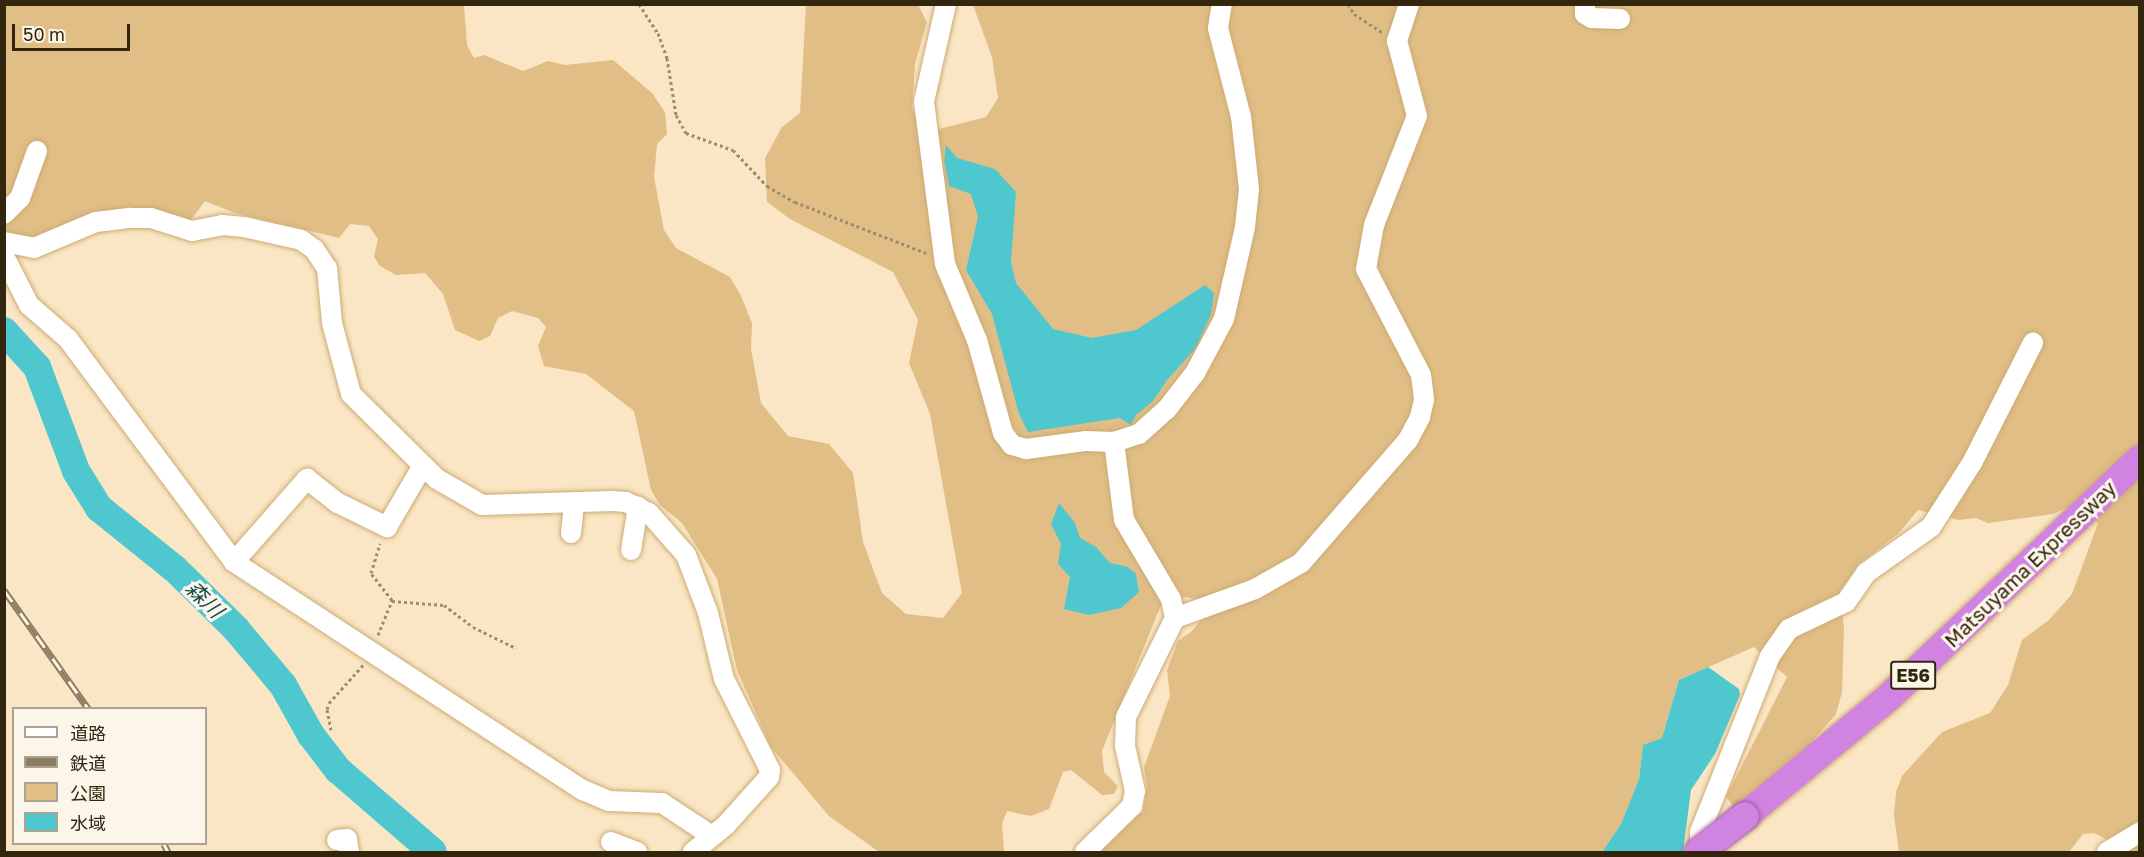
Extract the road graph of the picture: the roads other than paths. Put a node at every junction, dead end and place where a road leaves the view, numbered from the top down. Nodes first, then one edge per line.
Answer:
1 (946, 4) edge
2 (1222, 4) edge
3 (1409, 4) edge
4 (1585, 4) edge
5 (1620, 19) dead end
6 (38, 151) dead end
7 (4, 214) edge
8 (4, 242) edge
9 (4, 256) edge
10 (2033, 344) dead end
11 (1114, 442) junction
12 (2139, 459) edge
13 (422, 466) junction
14 (574, 502) junction
15 (638, 507) junction
16 (571, 533) dead end
17 (631, 550) dead end
18 (234, 562) junction
19 (1175, 618) junction
20 (2139, 832) edge
21 (712, 836) junction
22 (611, 842) dead end
23 (638, 852) edge
24 (693, 852) edge
25 (1085, 852) edge
26 (1700, 852) edge
27 (2107, 852) edge

1 - 11 street
2 - 11 street
3 - 19 street
4 - 5 street
6 - 7 street
8 - 13 street
9 - 18 street
10 - 26 street
11 - 19 street
12 - 26 highway, Matsuyama Expressway / E56, bridge
13 - 14 street
13 - 18 street
14 - 15 street
14 - 16 street
15 - 17 street
15 - 21 street
18 - 21 street
19 - 25 street
20 - 27 street
21 - 24 street
22 - 23 street

